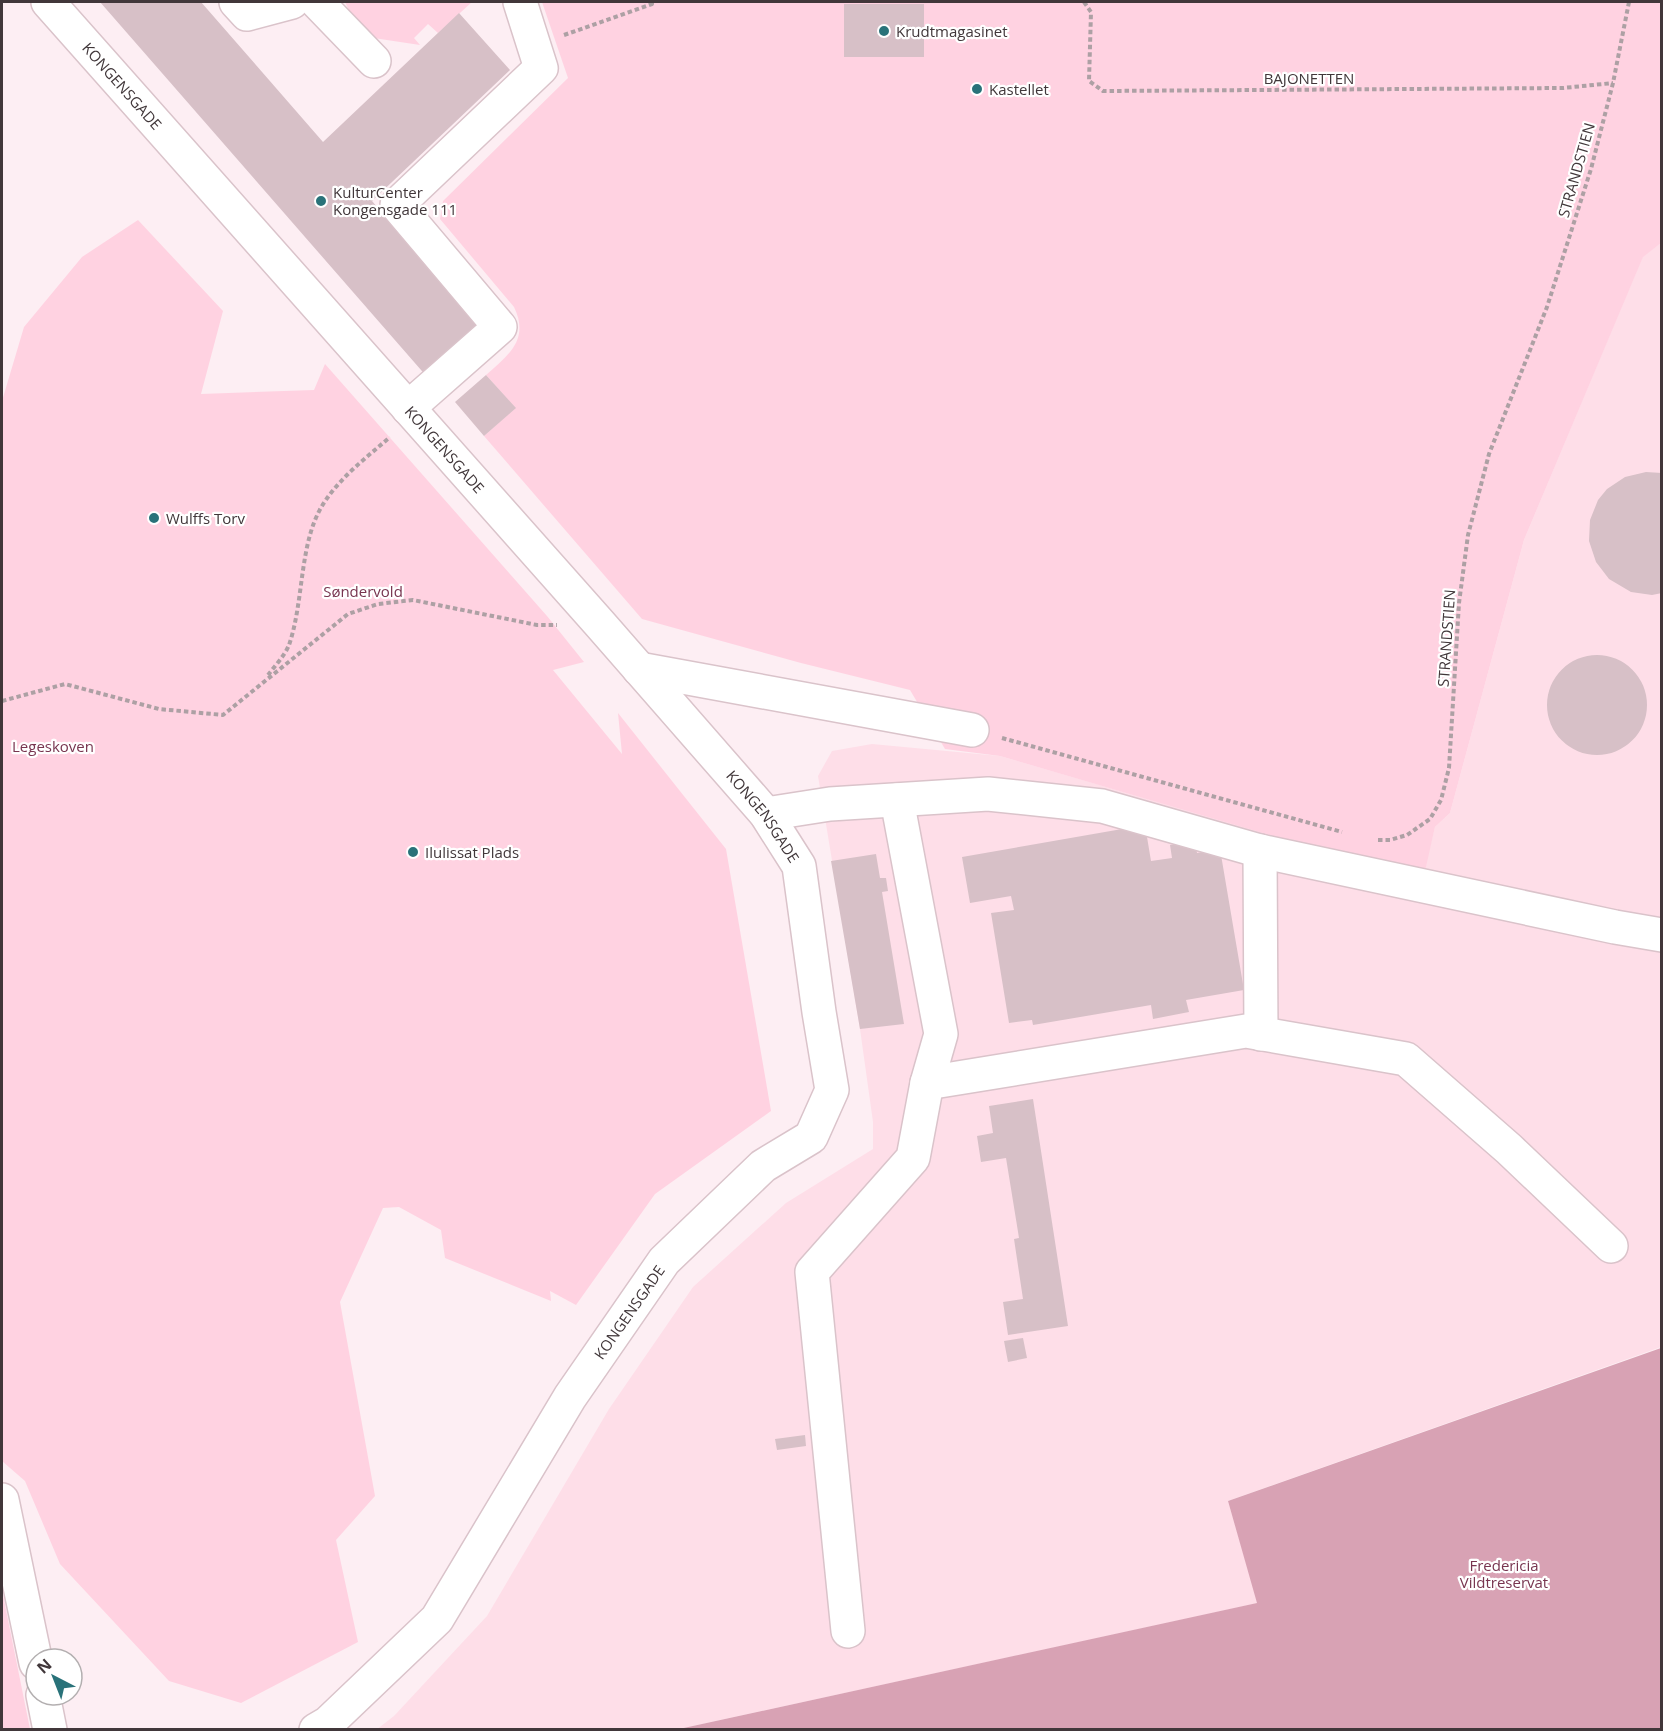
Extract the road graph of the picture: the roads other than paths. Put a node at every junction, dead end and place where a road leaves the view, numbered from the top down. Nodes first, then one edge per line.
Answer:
1 (236, 2) edge
2 (292, 2) edge
3 (317, 2) edge
4 (520, 2) edge
5 (59, 5) edge
6 (374, 61) dead end
7 (412, 412) junction
8 (639, 669) junction
9 (972, 730) road end
10 (897, 800) junction
11 (766, 814) junction
12 (1260, 850) junction
13 (1662, 935) edge
14 (1261, 1034) junction
15 (927, 1083) junction
16 (1611, 1246) dead end
17 (2, 1500) edge
18 (848, 1631) dead end
19 (33, 1647) edge
20 (45, 1707) edge
21 (50, 1730) edge
22 (316, 1730) edge

1 - 2 street
3 - 6 street
4 - 7 street
5 - 7 street, KONGENSGADE
7 - 8 street, KONGENSGADE
8 - 9 street
8 - 11 street, KONGENSGADE
10 - 11 street
10 - 12 street
10 - 15 street
11 - 22 street, KONGENSGADE
12 - 13 street
12 - 14 street
14 - 15 street
14 - 16 street
15 - 18 street
17 - 19 street
20 - 21 street

